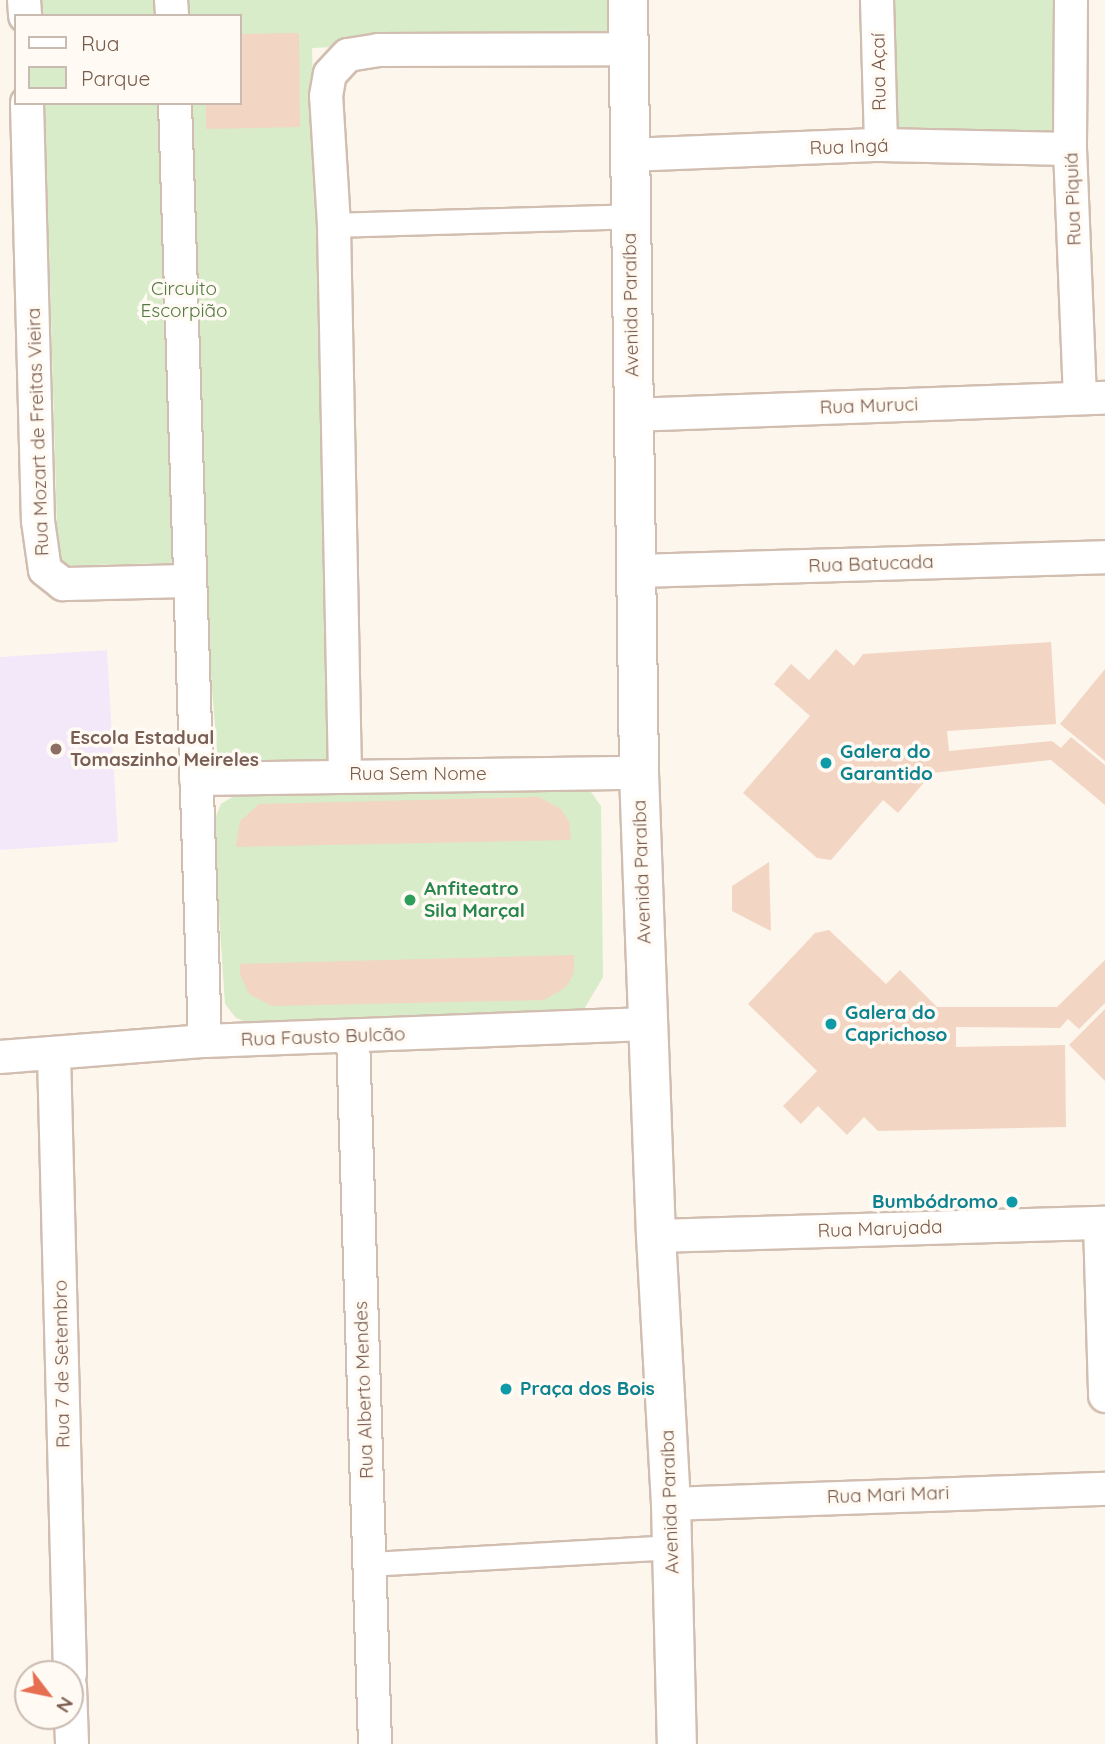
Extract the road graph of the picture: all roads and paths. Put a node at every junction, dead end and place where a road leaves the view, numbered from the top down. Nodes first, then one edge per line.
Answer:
1 (628, 0) edge
2 (877, 0) edge
3 (1071, 0) edge
4 (626, 50) junction
5 (175, 105) edge
6 (18, 115) edge
7 (881, 145) junction
8 (1070, 149) junction
9 (628, 155) junction
10 (629, 216) junction
11 (334, 225) junction
12 (1093, 398) edge
13 (633, 415) junction
14 (1105, 557) edge
15 (637, 571) junction
16 (190, 581) junction
17 (639, 773) junction
18 (345, 775) junction
19 (196, 779) junction
20 (647, 1024) junction
21 (353, 1037) junction
22 (205, 1041) junction
23 (54, 1055) junction
24 (0, 1057) edge
25 (1103, 1223) edge
26 (656, 1236) junction
27 (1105, 1396) edge
28 (1105, 1489) edge
29 (671, 1504) junction
30 (672, 1547) junction
31 (369, 1564) junction
32 (70, 1660) edge
33 (375, 1744) edge
34 (677, 1744) edge

1 - 4 street, Avenida Paraíba
2 - 7 street, Rua Açaí
3 - 8 street, Rua Piquiá
4 - 9 street, Avenida Paraíba
4 - 11 street
5 - 16 street
6 - 16 street, Rua Mozart de Freitas Vieira
7 - 8 street, Rua Ingá
7 - 9 street, Rua Ingá
8 - 12 street, Rua Piquiá
9 - 10 street, Avenida Paraíba
10 - 11 street
10 - 13 street, Avenida Paraíba
11 - 18 street
12 - 13 street, Rua Muruci
13 - 15 street, Avenida Paraíba
14 - 15 street, Rua Batucada
15 - 17 street, Avenida Paraíba
16 - 19 street
17 - 18 street, Rua Sem Nome
17 - 20 street, Avenida Paraíba
18 - 19 street, Rua Sem Nome
19 - 22 street
20 - 21 street, Rua Fausto Bulcão
20 - 26 street, Avenida Paraíba
21 - 22 street, Rua Fausto Bulcão
21 - 31 street, Rua Alberto Mendes
22 - 23 street, Rua Fausto Bulcão
23 - 24 street, Rua Fausto Bulcão
23 - 32 street, Rua 7 de Setembro
25 - 26 street, Rua Marujada
25 - 27 street
26 - 29 street, Avenida Paraíba
28 - 29 street, Rua Mari Mari
29 - 30 street, Avenida Paraíba
30 - 31 street
30 - 34 street, Avenida Paraíba
31 - 33 street, Rua Alberto Mendes

